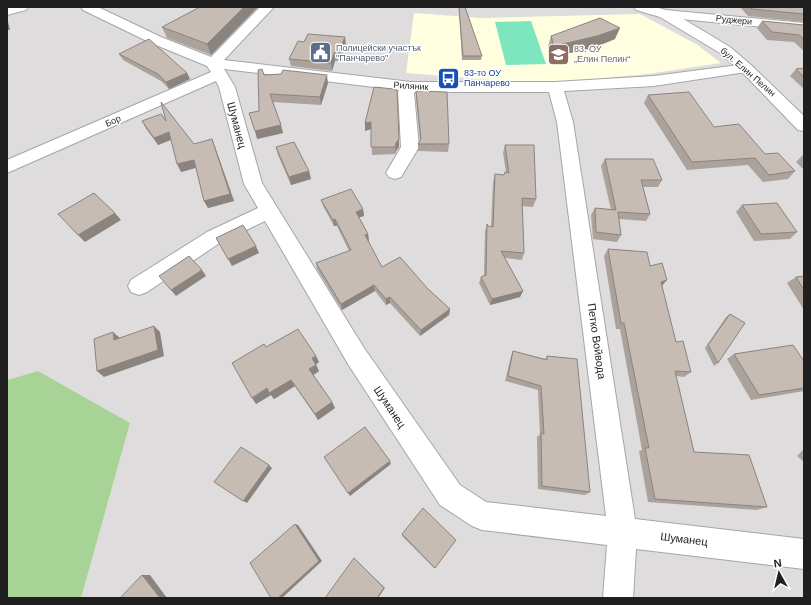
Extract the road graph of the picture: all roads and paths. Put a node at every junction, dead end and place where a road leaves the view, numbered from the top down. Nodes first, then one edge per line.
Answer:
1 (21, 7) edge
2 (88, 7) edge
3 (267, 7) edge
4 (642, 7) edge
5 (7, 11) edge
6 (665, 14) junction
7 (804, 27) edge
8 (746, 68) junction
9 (216, 69) junction
10 (555, 86) junction
11 (411, 87) junction
12 (804, 126) edge
13 (7, 167) edge
14 (394, 173) dead end
15 (269, 211) junction
16 (139, 286) dead end
17 (622, 532) junction
18 (804, 554) edge
19 (618, 598) edge

1 - 5 street
2 - 9 street, Риляник
3 - 9 street
4 - 6 street, бул. Елин Пелин
6 - 7 street, Руджери
6 - 8 street, бул. Елин Пелин
8 - 10 street, Риляник
8 - 12 street, бул. Елин Пелин
9 - 11 street, Риляник
9 - 13 street, Бор
9 - 15 street, Шуманец
10 - 11 street, Риляник
10 - 17 street, Петко Войвода
11 - 14 street
15 - 16 street
15 - 17 street, Шуманец
17 - 18 street, Шуманец
17 - 19 street, Петко Войвода

